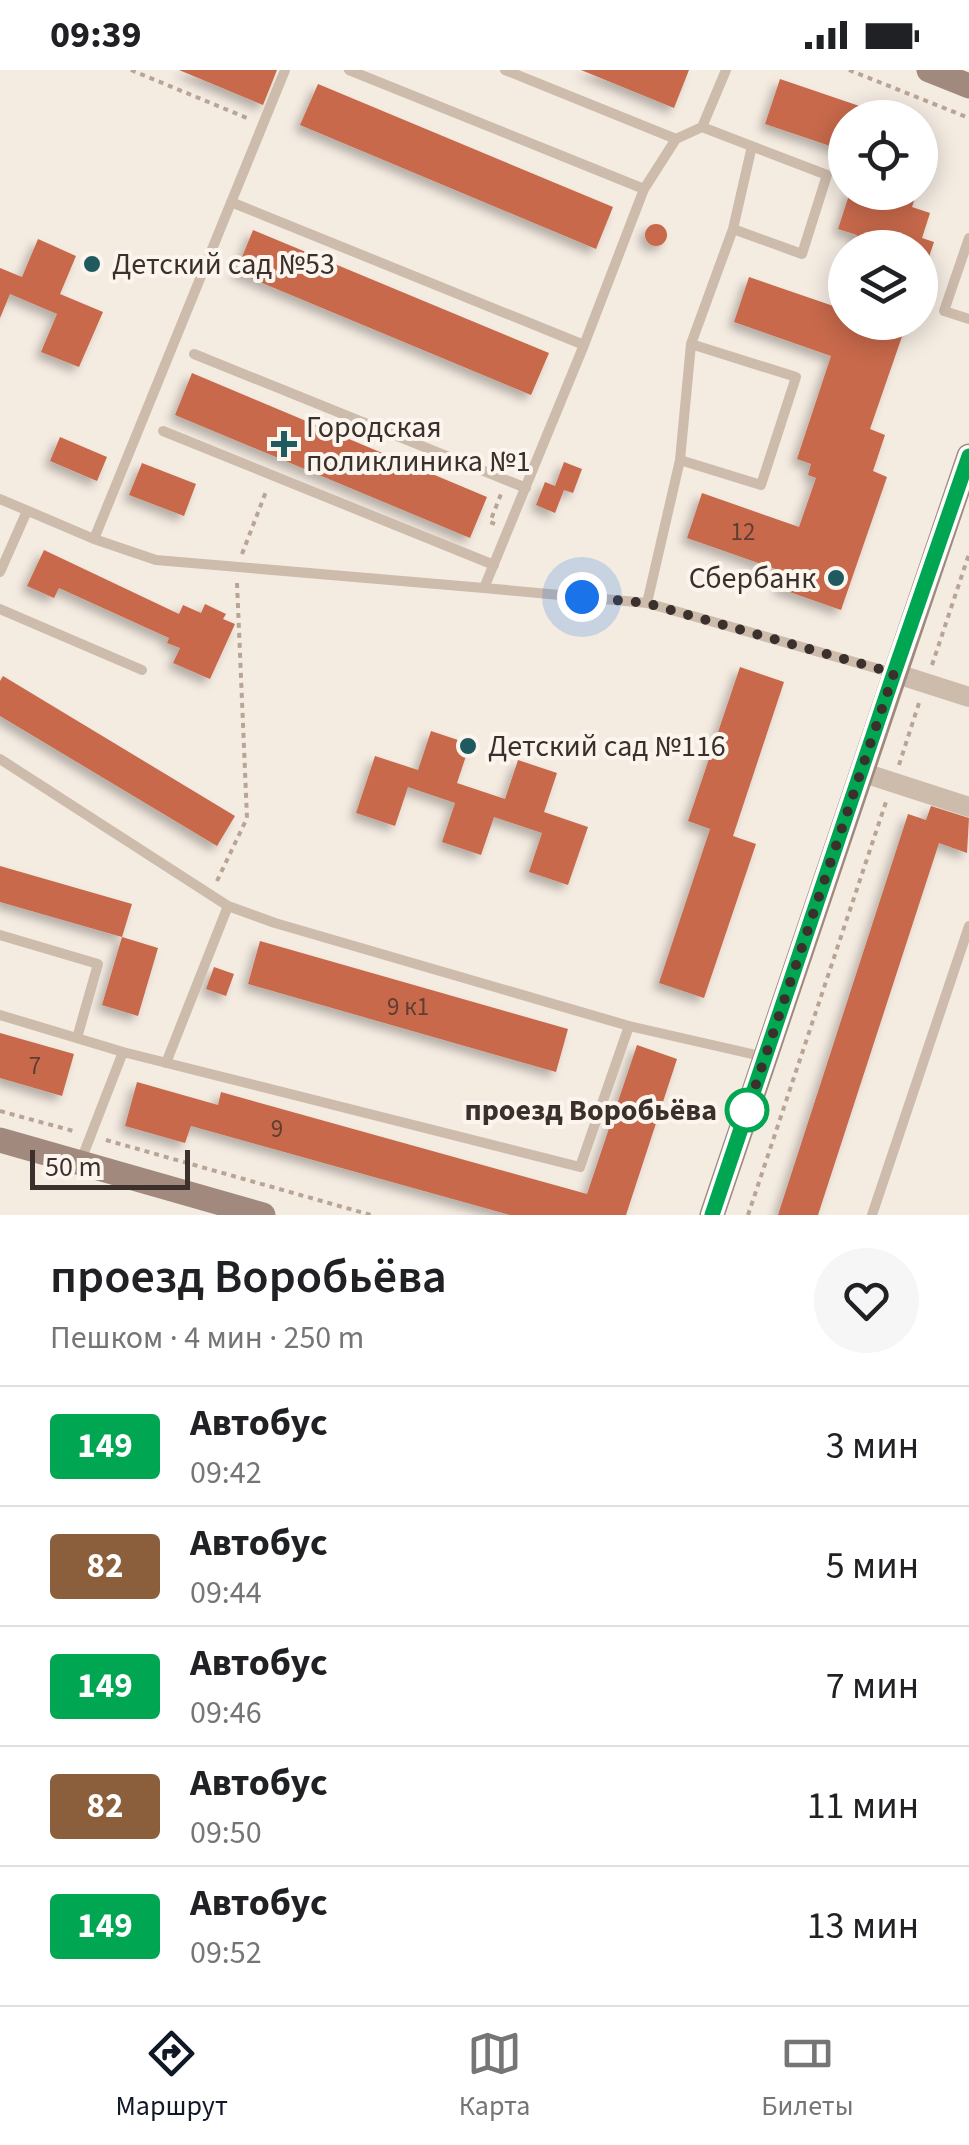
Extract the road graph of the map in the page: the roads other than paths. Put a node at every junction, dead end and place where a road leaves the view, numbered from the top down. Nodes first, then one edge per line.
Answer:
1 (286, 70) edge
2 (350, 70) edge
3 (504, 70) edge
4 (726, 70) edge
5 (929, 70) edge
6 (969, 86) edge
7 (702, 127) junction
8 (676, 140) junction
9 (752, 146) junction
10 (644, 190) junction
11 (232, 202) junction
12 (733, 228) junction
13 (969, 238) edge
14 (969, 319) edge
15 (691, 344) junction
16 (584, 345) junction
17 (194, 354) dead end
18 (163, 431) dead end
19 (969, 456) edge
20 (680, 460) junction
21 (526, 488) junction
22 (0, 500) edge
23 (27, 511) junction
24 (94, 539) junction
25 (494, 565) junction
26 (0, 572) edge
27 (484, 588) junction
28 (646, 603) junction
29 (0, 609) edge
30 (142, 670) dead end
31 (894, 673) junction
32 (969, 697) edge
33 (0, 760) edge
34 (861, 772) junction
35 (969, 807) edge
36 (228, 906) junction
37 (969, 926) edge
38 (0, 935) edge
39 (0, 1015) edge
40 (630, 1026) junction
41 (77, 1038) junction
42 (123, 1052) junction
43 (765, 1057) junction
44 (166, 1063) junction
45 (0, 1140) edge
46 (80, 1163) junction
47 (263, 1215) edge
48 (712, 1215) edge
49 (872, 1215) edge

1 - 11 lane
2 - 10 lane
3 - 8 lane
4 - 7 lane
5 - 6 main road
7 - 8 lane
7 - 9 lane
8 - 10 lane
9 - 12 lane
9 - 12 lane
10 - 16 lane
11 - 16 lane
11 - 24 lane
12 - 15 lane
13 - 14 lane
15 - 20 lane
15 - 20 lane
16 - 21 lane
17 - 21 lane
18 - 25 lane
19 - 31 main road
20 - 28 lane
21 - 25 lane
22 - 23 lane
23 - 24 lane
23 - 26 lane
24 - 27 lane
25 - 27 lane
27 - 28 lane
28 - 31 lane
29 - 30 lane
31 - 32 street
31 - 34 main road
33 - 36 lane
34 - 35 street
34 - 43 main road
36 - 40 lane
36 - 44 lane
37 - 49 lane
38 - 41 lane
39 - 41 lane
40 - 43 lane
40 - 44 lane
41 - 42 lane
42 - 44 lane
42 - 46 lane
43 - 48 main road
45 - 46 main road
46 - 47 main road

